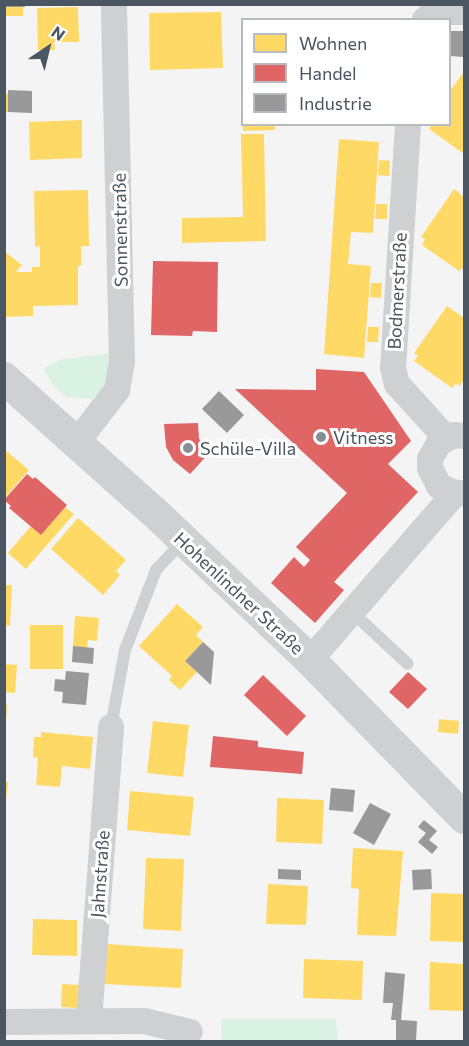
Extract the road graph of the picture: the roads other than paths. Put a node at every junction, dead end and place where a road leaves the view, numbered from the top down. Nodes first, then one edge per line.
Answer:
1 (114, 4) edge
2 (465, 12) edge
3 (427, 18) edge
4 (408, 126) edge
5 (4, 378) edge
6 (455, 437) edge
7 (78, 442) junction
8 (460, 493) edge
9 (184, 540) junction
10 (352, 612) junction
11 (310, 660) junction
12 (408, 664) dead end
13 (111, 727) joint
14 (465, 818) edge
15 (89, 1021) junction
16 (4, 1022) edge
17 (190, 1032) dead end

1 - 7 street, Sonnenstraße
2 - 3 street
4 - 6 street, Bodmerstraße
5 - 7 street, Hohenlindner Straße
6 - 8 street, Bodmerstraße
7 - 9 street, Hohenlindner Straße
8 - 10 street, Bodmerstraße
9 - 11 street, Hohenlindner Straße
9 - 13 lane
10 - 11 street, Bodmerstraße
10 - 12 lane
11 - 14 street, Hohenlindner Straße
13 - 15 street, Jahnstraße
15 - 16 street
15 - 17 street

